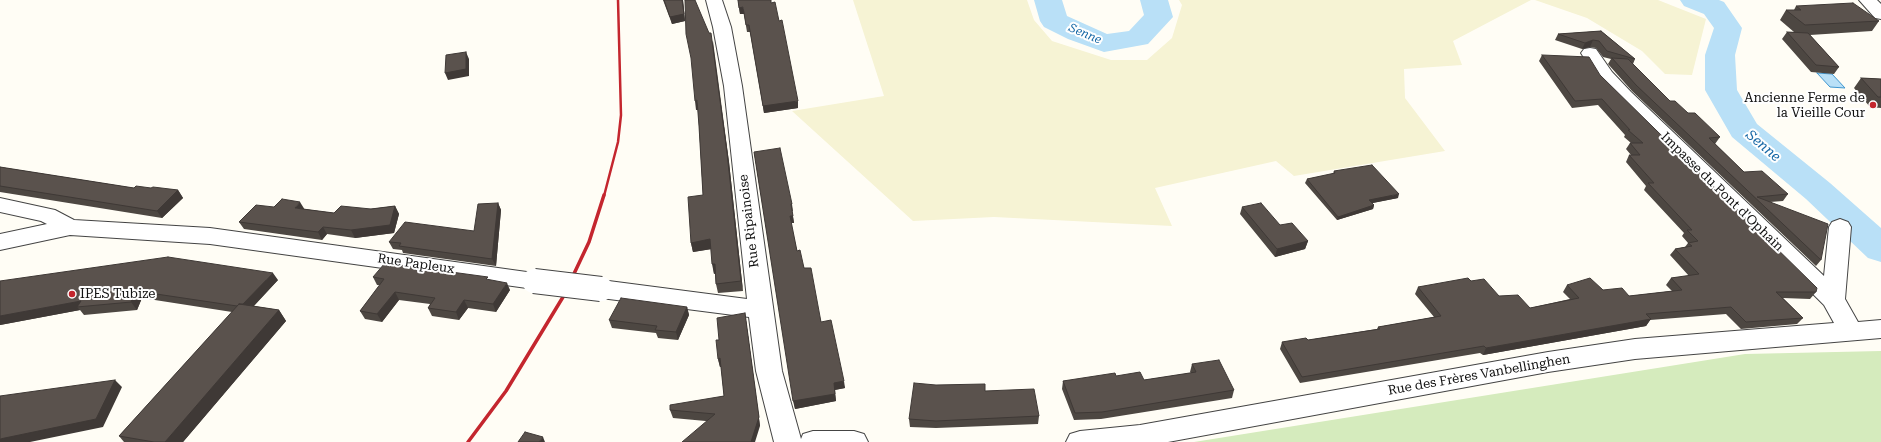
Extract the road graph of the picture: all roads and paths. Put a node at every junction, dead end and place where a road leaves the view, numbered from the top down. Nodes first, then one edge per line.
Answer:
1 (714, 0) edge
2 (1590, 53) dead end
3 (0, 205) edge
4 (70, 227) junction
5 (1840, 227) dead end
6 (0, 242) edge
7 (1832, 299) junction
8 (760, 310) junction
9 (1881, 329) edge
10 (1851, 332) junction
11 (788, 442) edge
12 (813, 442) edge
13 (854, 442) edge
14 (1080, 442) edge

1 - 8 street, Rue Ripainoise
2 - 7 street, Impasse du Pont d'Ophain
3 - 4 street, Rue Papleux
4 - 6 street, Rue Papleux
4 - 8 street, Rue Papleux, bridge
5 - 7 street
7 - 10 street, Impasse du Pont d'Ophain
8 - 11 street, Rue Ripainoise
9 - 10 street, Rue des Frères Vanbellinghen
10 - 14 street, Rue des Frères Vanbellinghen
12 - 13 street

